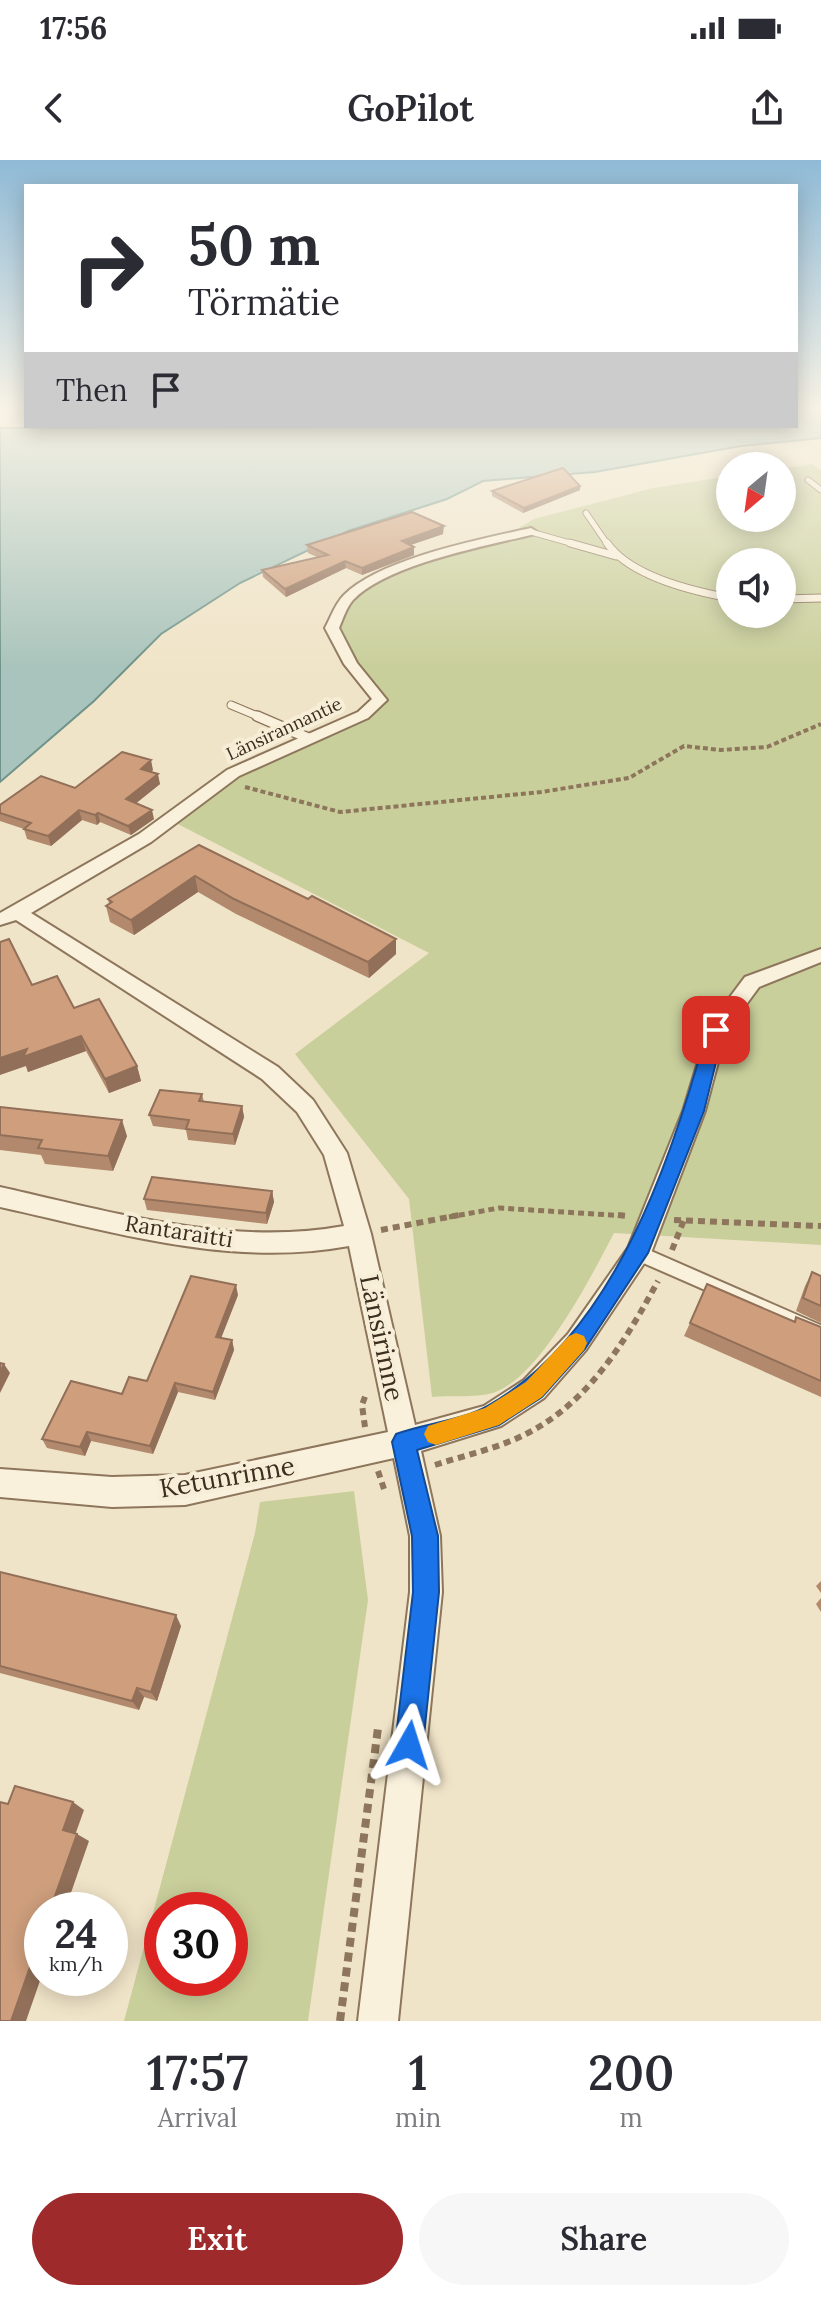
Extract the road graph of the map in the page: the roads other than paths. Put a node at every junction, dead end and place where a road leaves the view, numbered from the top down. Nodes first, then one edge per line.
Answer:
1 (586, 513) dead end
2 (531, 532) joint
3 (616, 556) junction
4 (716, 595) edge
5 (821, 598) edge
6 (796, 599) edge
7 (231, 705) dead end
8 (308, 738) junction
9 (9, 916) edge
10 (821, 955) edge
11 (0, 1197) edge
12 (359, 1234) junction
13 (638, 1253) junction
14 (821, 1333) edge
15 (404, 1442) junction
16 (0, 1483) edge
17 (378, 2021) edge

1 - 3 lane
2 - 3 lane
2 - 8 street, Länsirannantie
3 - 4 lane
5 - 6 lane
7 - 8 lane
8 - 9 street, Länsirannantie
9 - 12 street, Länsirinne
10 - 13 street, Ketunrinne
11 - 12 street, Rantaraitti
12 - 15 street, Länsirinne
13 - 14 lane
13 - 15 street, Ketunrinne
15 - 16 street, Ketunrinne
15 - 17 street, Länsirinne

